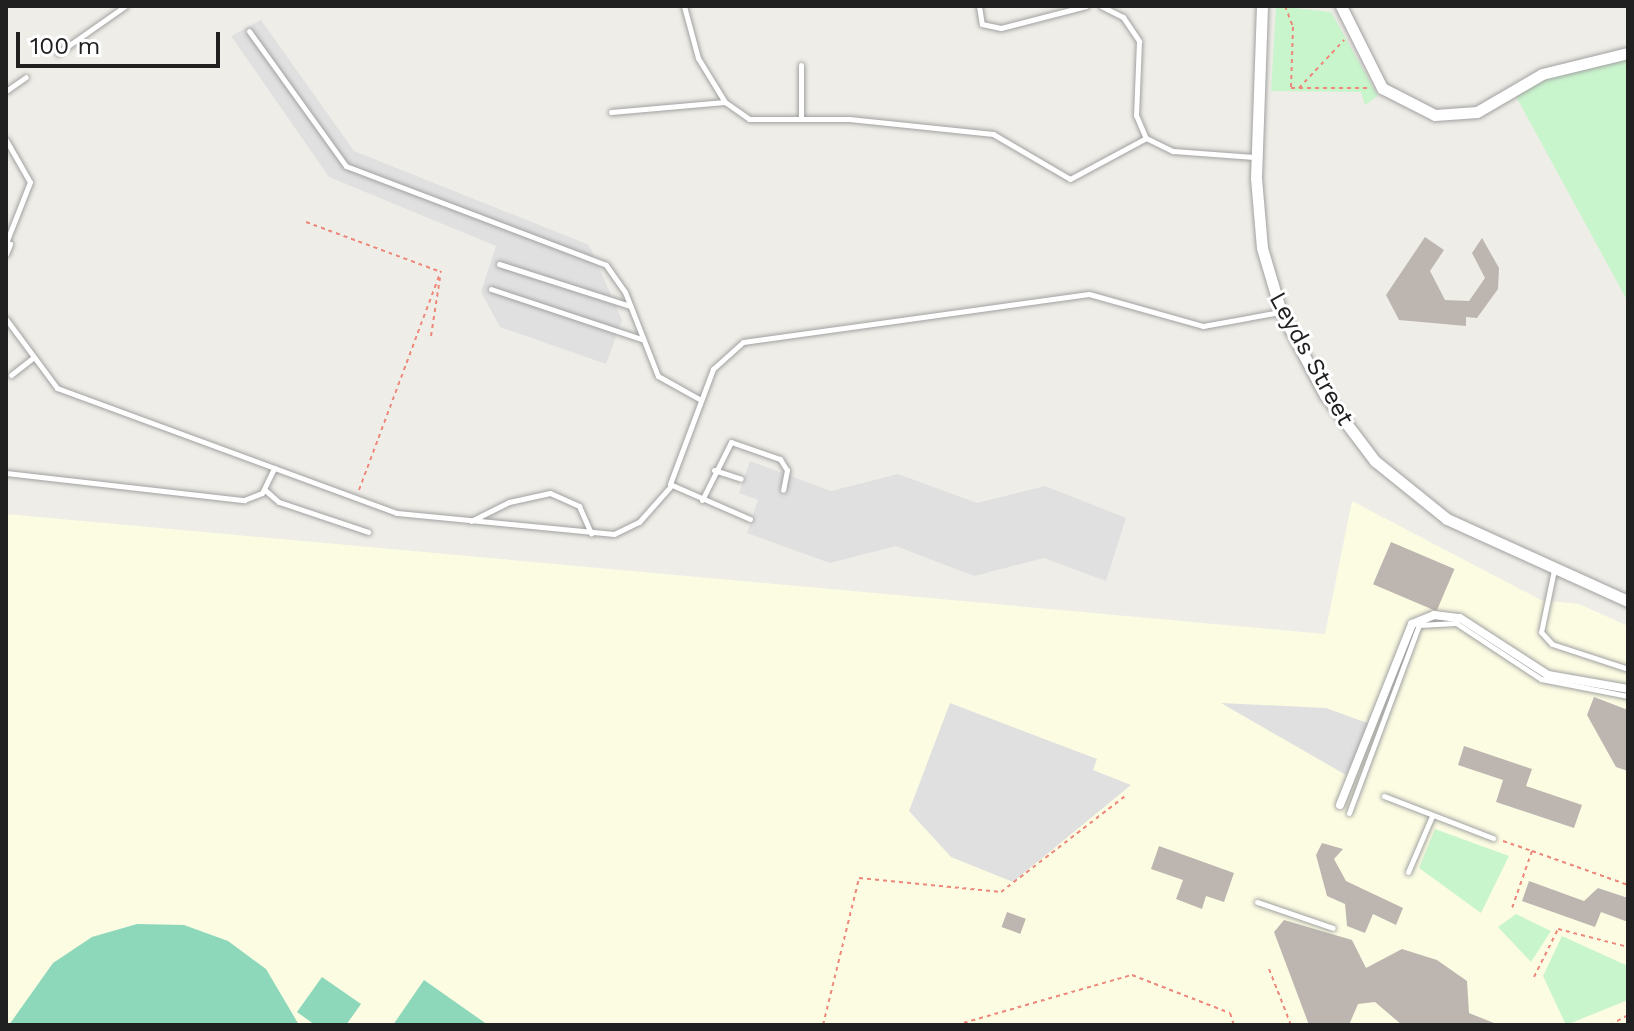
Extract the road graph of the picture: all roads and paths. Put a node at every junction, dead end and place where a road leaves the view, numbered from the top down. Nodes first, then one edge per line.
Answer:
1 (125, 6) edge
2 (684, 6) edge
3 (979, 6) edge
4 (1086, 6) edge
5 (1101, 6) edge
6 (1262, 6) edge
7 (1285, 6) edge
8 (1341, 6) edge
9 (249, 31) dead end
10 (1352, 32) junction
11 (58, 53) dead end
12 (1628, 53) edge
13 (801, 65) dead end
14 (26, 77) dead end
15 (1298, 88) junction
16 (1382, 88) junction
17 (6, 91) edge
18 (725, 102) junction
19 (611, 112) dead end
20 (801, 119) junction
21 (1146, 138) junction
22 (6, 140) edge
23 (1257, 157) junction
24 (306, 222) dead end
25 (8, 243) edge
26 (6, 254) edge
27 (499, 264) dead end
28 (441, 271) junction
29 (491, 289) dead end
30 (630, 306) junction
31 (1281, 312) junction
32 (6, 319) edge
33 (431, 336) dead end
34 (642, 339) junction
35 (33, 358) junction
36 (11, 375) dead end
37 (701, 400) junction
38 (274, 468) junction
39 (714, 470) junction
40 (6, 473) edge
41 (741, 479) dead end
42 (670, 487) junction
43 (265, 490) junction
44 (783, 490) dead end
45 (355, 498) junction
46 (702, 500) junction
47 (750, 519) dead end
48 (469, 522) junction
49 (368, 532) dead end
50 (591, 533) junction
51 (1554, 570) junction
52 (1628, 601) edge
53 (1628, 669) edge
54 (1628, 689) edge
55 (1628, 696) edge
56 (1128, 794) dead end
57 (1384, 796) dead end
58 (1340, 805) dead end
59 (1349, 813) dead end
60 (1432, 816) junction
61 (1493, 838) joint
62 (1532, 851) junction
63 (1408, 872) dead end
64 (1628, 885) edge
65 (1257, 902) dead end
66 (1512, 908) dead end
67 (1333, 928) dead end
68 (1628, 947) edge
69 (1269, 969) dead end
70 (1534, 977) dead end
71 (1628, 1015) edge
72 (823, 1025) edge
73 (956, 1025) edge
74 (1234, 1025) edge
75 (1291, 1025) edge
76 (1610, 1025) edge

1 - 11 lane
2 - 18 lane
3 - 4 lane
5 - 21 lane
6 - 23 street, Leyds Street
7 - 15 path
8 - 10 street
9 - 30 lane
10 - 15 path
10 - 16 street
12 - 16 street
13 - 20 lane
14 - 17 lane
15 - 16 path
18 - 19 lane
18 - 20 lane
20 - 21 lane
21 - 23 lane
22 - 25 lane
23 - 31 street, Leyds Street
24 - 28 path
25 - 26 lane
27 - 30 lane
28 - 33 path
28 - 45 path
29 - 34 lane
30 - 34 lane
31 - 37 lane
31 - 51 street, Leyds Street
32 - 35 lane
34 - 37 lane
35 - 36 lane
35 - 38 lane
37 - 42 lane
38 - 43 lane
38 - 45 lane
39 - 41 lane
39 - 44 lane
39 - 46 lane
40 - 43 lane
42 - 46 lane
42 - 50 lane
43 - 49 lane
45 - 48 lane
46 - 47 lane
48 - 50 lane
48 - 50 lane
51 - 52 street, Leyds Street
51 - 53 lane
54 - 58 street
55 - 59 lane
56 - 72 path
57 - 60 lane
60 - 61 lane
60 - 63 lane
61 - 62 path
62 - 64 path
62 - 66 path
65 - 67 lane
68 - 70 path
69 - 75 path
71 - 76 path
73 - 74 path

